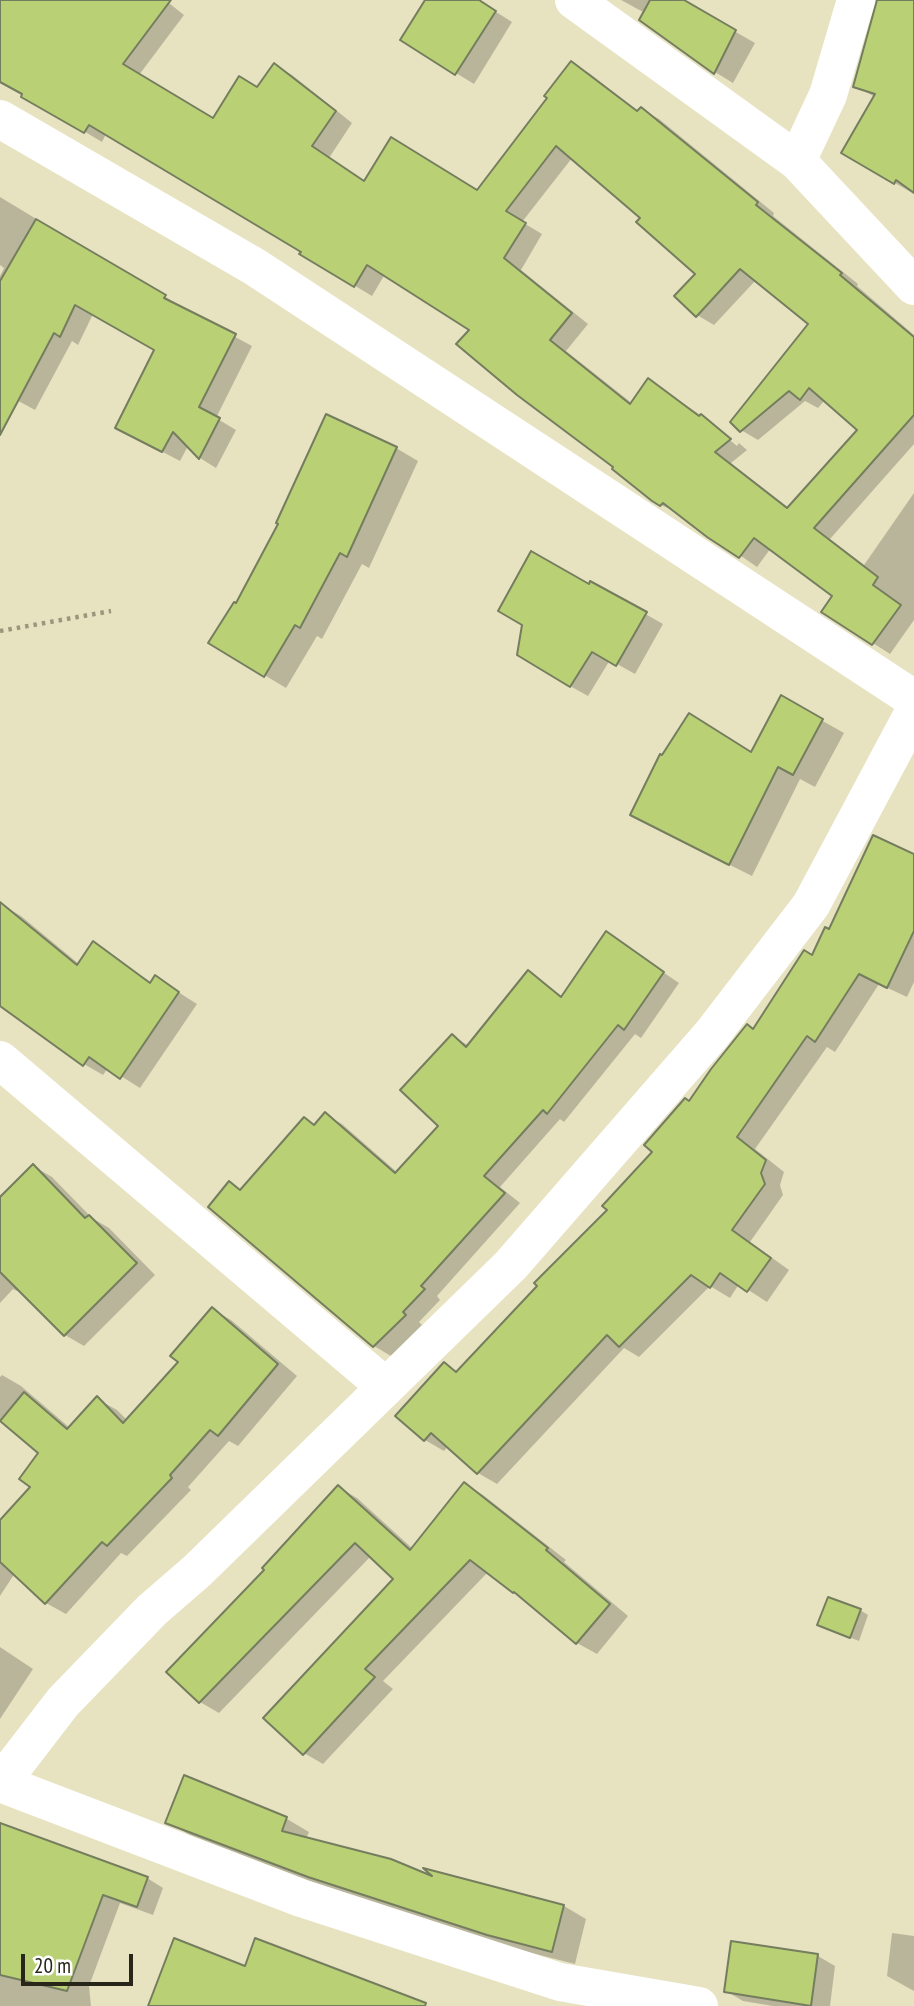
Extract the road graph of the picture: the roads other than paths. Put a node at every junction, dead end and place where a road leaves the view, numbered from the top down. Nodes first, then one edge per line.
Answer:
1 (575, 0) edge
2 (856, 0) edge
3 (0, 119) edge
4 (797, 161) junction
5 (914, 286) edge
6 (914, 699) edge
7 (914, 712) edge
8 (0, 1060) edge
9 (386, 1387) junction
10 (0, 1783) edge
11 (699, 2006) edge

1 - 4 street
2 - 4 street
3 - 6 street
4 - 5 street
7 - 9 street
8 - 9 street
9 - 10 street
10 - 11 street

